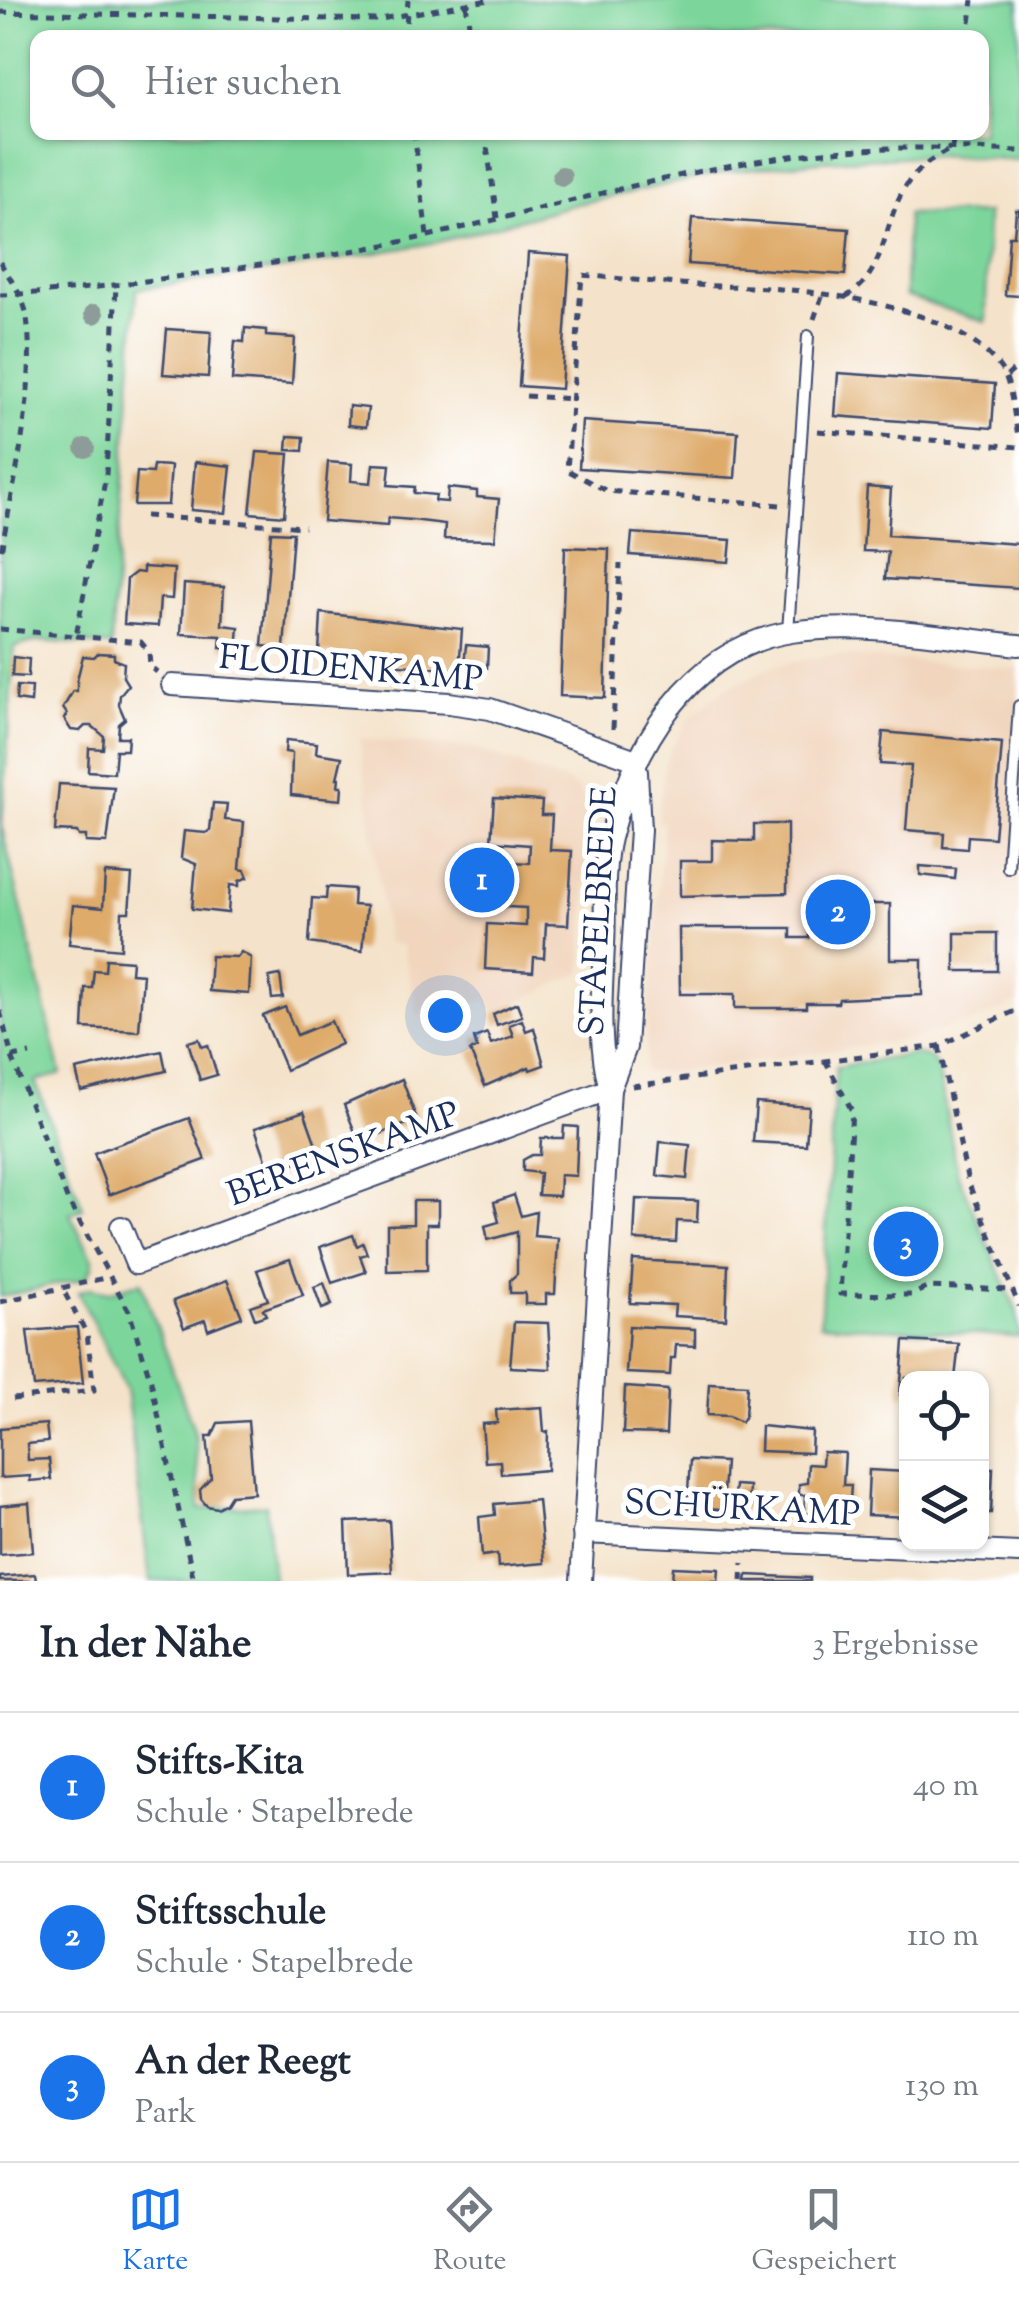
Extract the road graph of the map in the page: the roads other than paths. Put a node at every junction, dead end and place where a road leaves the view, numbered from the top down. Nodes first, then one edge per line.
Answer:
1 (808, 336) road end
2 (788, 632) junction
3 (1019, 645) edge
4 (172, 686) road end
5 (1019, 706) edge
6 (636, 760) junction
7 (1008, 868) dead end
8 (610, 1088) junction
9 (121, 1227) dead end
10 (583, 1533) junction
11 (1019, 1552) edge
12 (580, 1581) edge

1 - 2 lane
2 - 3 street, STAPELBREDE
2 - 6 street, STAPELBREDE
4 - 6 street, FLOIDENKAMP
5 - 7 lane
6 - 8 street, STAPELBREDE
6 - 8 street, STAPELBREDE
8 - 9 street, BERENSKAMP
8 - 10 street
10 - 11 street, SCHÜRKAMP
10 - 12 street

